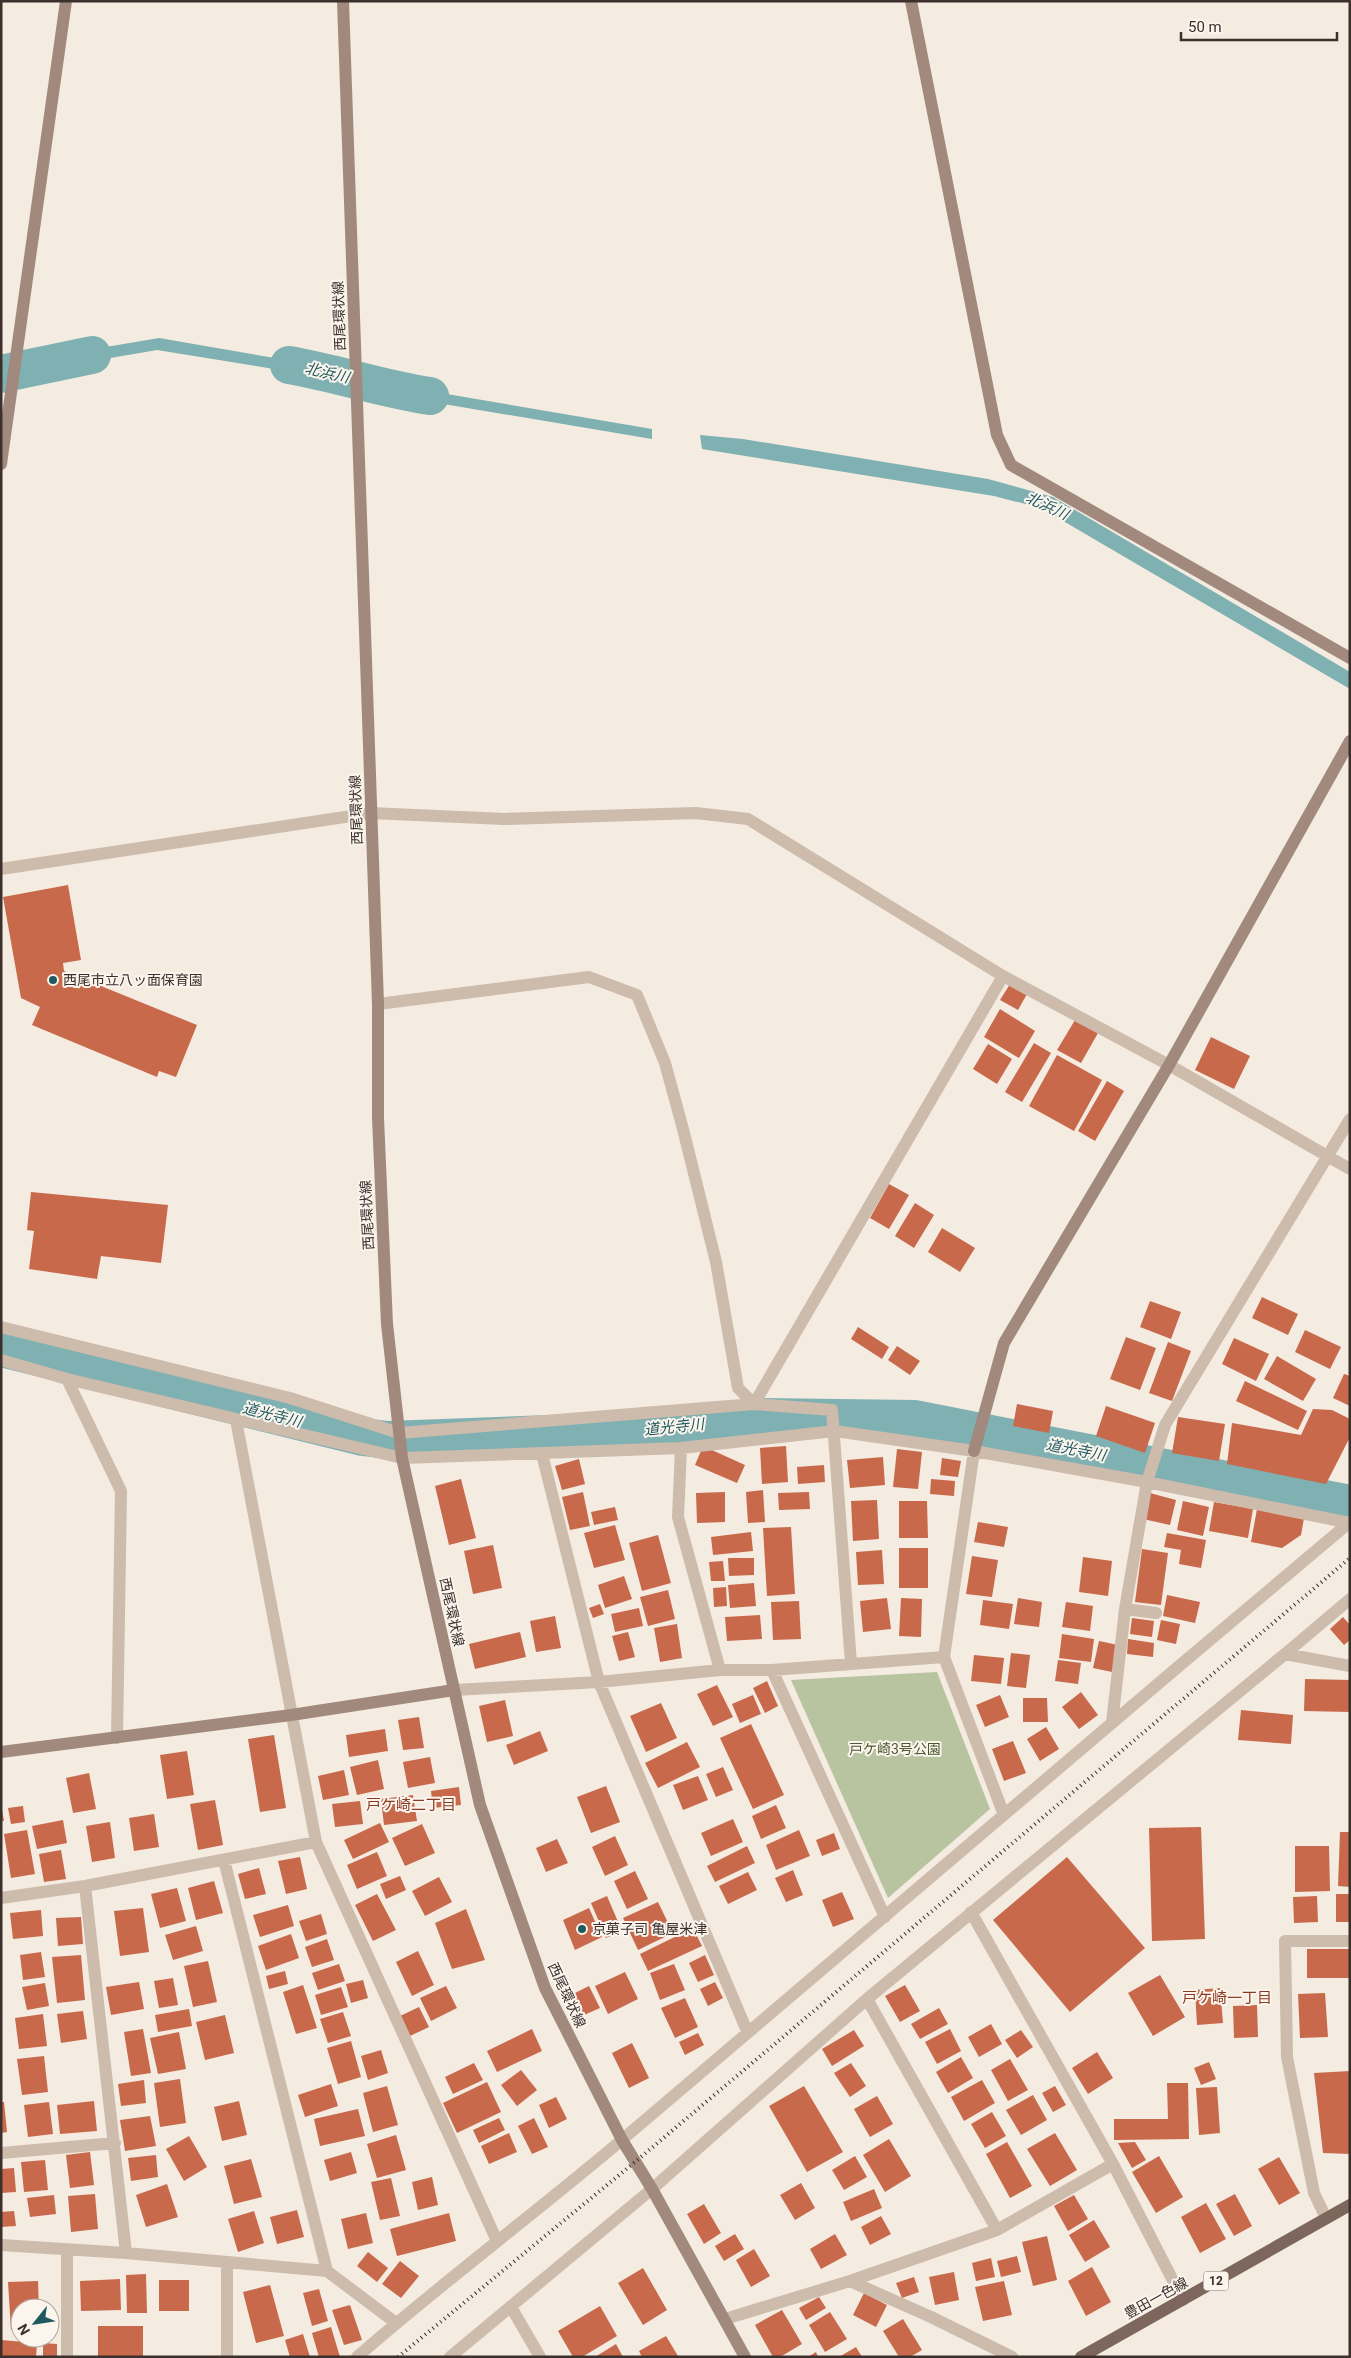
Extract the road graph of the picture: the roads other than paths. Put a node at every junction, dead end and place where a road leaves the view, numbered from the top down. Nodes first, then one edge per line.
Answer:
1 (66, 1) edge
2 (342, 1) edge
3 (911, 1) edge
4 (8, 386) edge
5 (1, 464) edge
6 (1350, 658) edge
7 (1350, 741) edge
8 (371, 812) junction
9 (1, 869) edge
10 (1003, 976) junction
11 (378, 1004) junction
12 (1169, 1065) junction
13 (1350, 1119) edge
14 (1328, 1156) junction
15 (1350, 1169) edge
16 (1, 1327) edge
17 (1, 1360) edge
18 (67, 1379) junction
19 (754, 1404) junction
20 (236, 1420) junction
21 (835, 1430) junction
22 (399, 1434) junction
23 (681, 1448) junction
24 (974, 1451) junction
25 (542, 1454) junction
26 (402, 1458) junction
27 (1147, 1481) junction
28 (1349, 1522) edge
29 (1350, 1599) edge
30 (1125, 1609) junction
31 (1156, 1613) dead end
32 (1285, 1654) junction
33 (944, 1657) junction
34 (851, 1663) junction
35 (1350, 1666) edge
36 (720, 1670) junction
37 (772, 1670) junction
38 (599, 1682) junction
39 (454, 1690) junction
40 (291, 1715) junction
41 (1112, 1723) junction
42 (117, 1738) junction
43 (1, 1752) edge
44 (1004, 1815) junction
45 (316, 1842) junction
46 (224, 1860) junction
47 (85, 1886) junction
48 (1, 1898) edge
49 (971, 1912) junction
50 (885, 1917) junction
51 (1350, 1941) edge
52 (867, 1999) junction
53 (747, 2031) junction
54 (622, 2140) junction
55 (114, 2142) junction
56 (1, 2153) edge
57 (1113, 2164) junction
58 (652, 2189) junction
59 (1350, 2205) edge
60 (1326, 2218) junction
61 (997, 2230) junction
62 (497, 2241) junction
63 (1, 2244) edge
64 (67, 2250) junction
65 (126, 2253) junction
66 (227, 2262) junction
67 (327, 2271) junction
68 (850, 2281) junction
69 (1183, 2300) junction
70 (512, 2307) junction
71 (725, 2319) junction
72 (396, 2323) junction
73 (67, 2357) edge
74 (226, 2357) edge
75 (357, 2357) edge
76 (450, 2357) edge
77 (540, 2357) edge
78 (745, 2357) edge
79 (1012, 2357) edge
80 (1081, 2357) edge

1 - 4 street
2 - 8 street, 西尾環状線
3 - 6 street
4 - 5 street
7 - 12 street
8 - 9 street
8 - 10 street
8 - 11 street, 西尾環状線
10 - 12 street
10 - 19 street
11 - 19 street
11 - 22 street, 西尾環状線
12 - 14 street
12 - 24 street
13 - 14 street
14 - 15 street
14 - 27 street
16 - 22 street
17 - 18 street
18 - 20 street
18 - 42 street
19 - 21 street
19 - 22 street
20 - 26 street
20 - 40 street
21 - 23 street
21 - 24 street
21 - 34 street
22 - 26 street, 西尾環状線
23 - 25 street
23 - 36 street
24 - 27 street
24 - 33 street
25 - 26 street
25 - 38 street
26 - 39 street, 西尾環状線
27 - 28 street
27 - 30 street
28 - 41 street
29 - 32 street
30 - 31 street
30 - 41 street
32 - 35 street
32 - 49 street
33 - 34 street
33 - 44 street
34 - 37 street
36 - 37 street
36 - 38 street
37 - 50 street
38 - 39 street
38 - 53 street
39 - 40 street
39 - 54 street, 西尾環状線
40 - 42 street
40 - 45 street
41 - 44 street
42 - 43 street
44 - 50 street
45 - 46 street
45 - 62 street
46 - 47 street
46 - 67 street
47 - 48 street
47 - 55 street
49 - 52 street
49 - 57 street
50 - 53 street
51 - 60 street
52 - 58 street
52 - 61 street
53 - 54 street
54 - 58 street, 西尾環状線
54 - 62 street
55 - 56 street
55 - 65 street
57 - 61 street
57 - 69 street
58 - 70 street
58 - 71 street, 西尾環状線
59 - 60 main road, 豊田一色線 / 12
60 - 69 main road, 豊田一色線 / 12
61 - 68 street
62 - 72 street
63 - 64 street
64 - 65 street
64 - 73 street
65 - 66 street
66 - 67 street
66 - 74 street
67 - 72 street
68 - 71 street
68 - 79 street
69 - 80 main road, 豊田一色線 / 12
70 - 76 street
70 - 77 street
71 - 78 street, 西尾環状線
72 - 75 street

